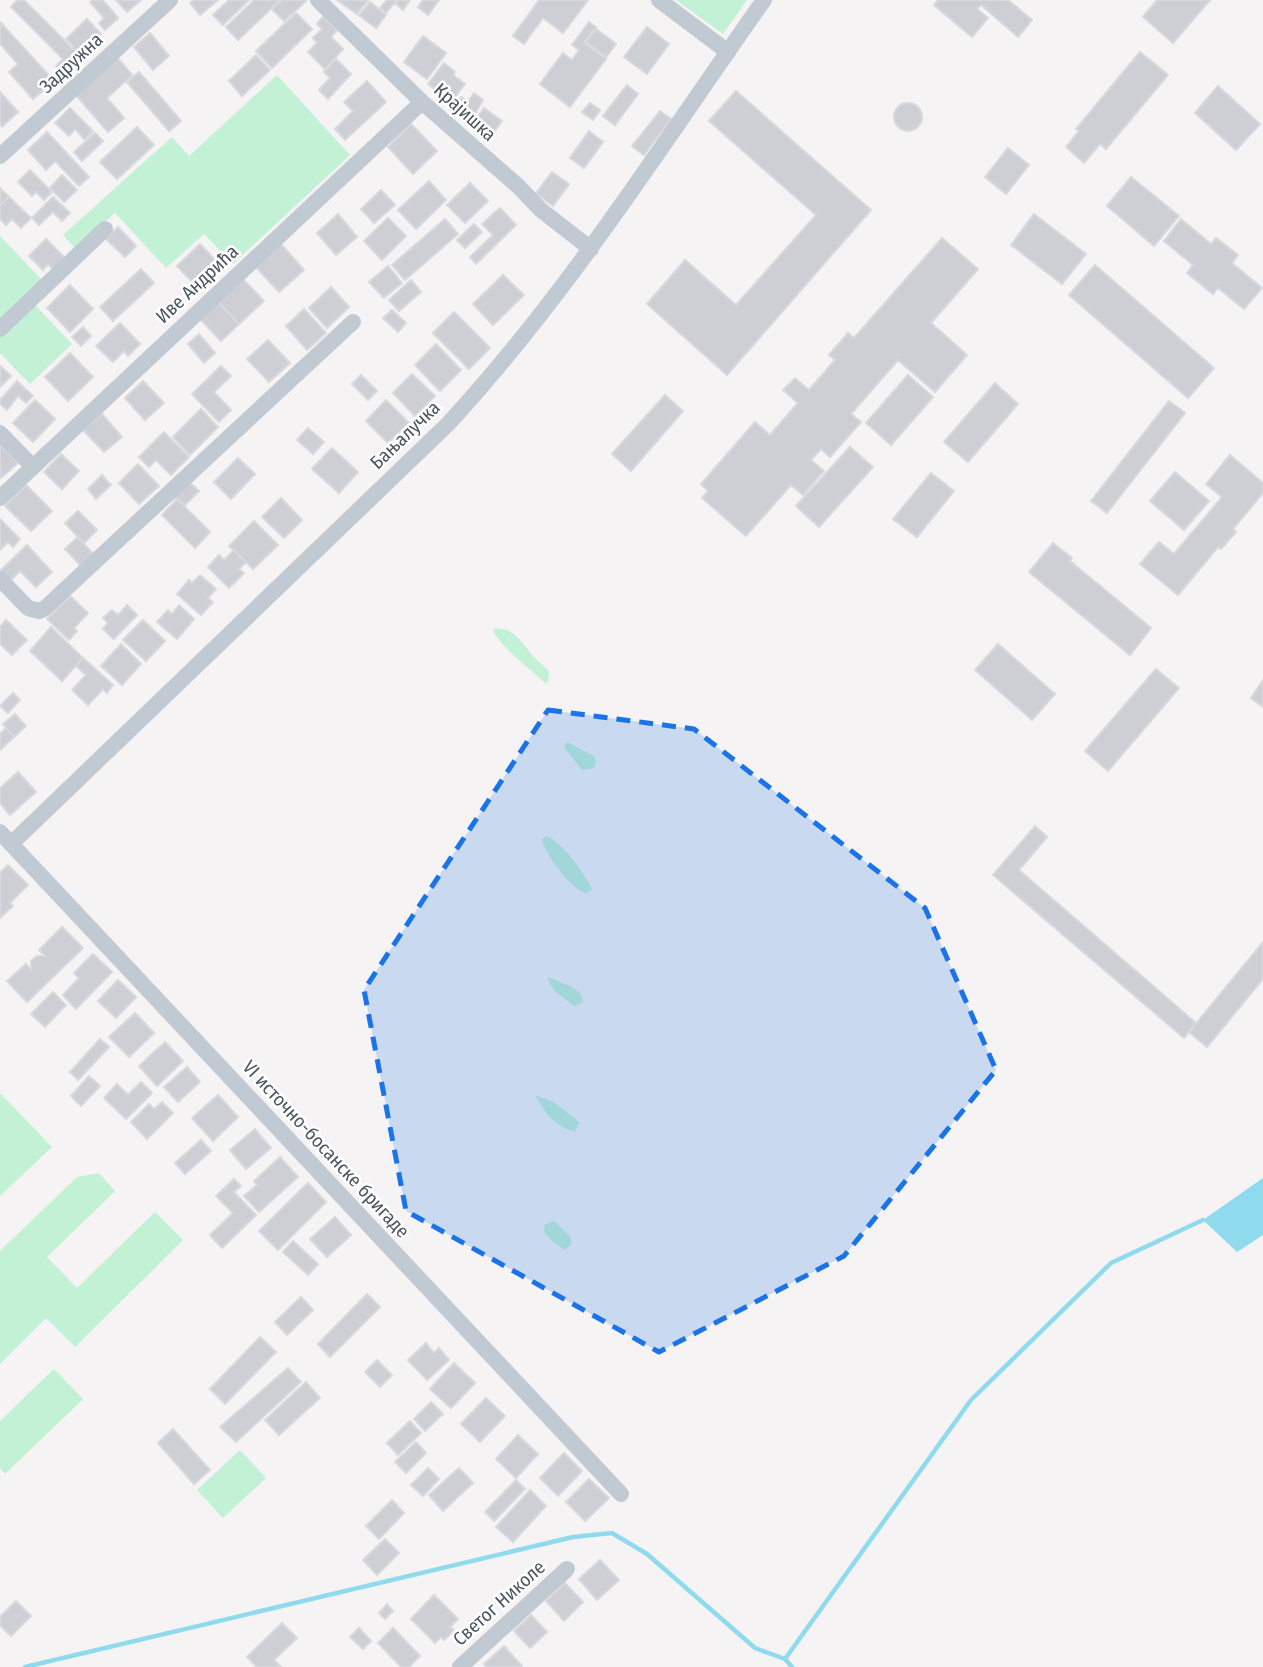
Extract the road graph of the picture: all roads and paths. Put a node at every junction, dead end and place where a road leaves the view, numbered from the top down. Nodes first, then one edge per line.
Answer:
1 (170, 0) edge
2 (318, 0) edge
3 (659, 0) edge
4 (764, 0) edge
5 (728, 51) junction
6 (422, 102) junction
7 (0, 156) edge
8 (105, 229) dead end
9 (591, 248) junction
10 (353, 322) dead end
11 (0, 329) edge
12 (0, 433) edge
13 (33, 467) junction
14 (0, 498) edge
15 (0, 579) edge
16 (5, 838) edge
17 (621, 1494) dead end
18 (567, 1569) dead end
19 (460, 1667) edge

1 - 7 street, Задружна
2 - 6 street, Крајишка
3 - 5 street
4 - 5 street, Бањалучка
5 - 9 street, Бањалучка
6 - 9 street, Крајишка
6 - 13 street, Иве Андрића
8 - 11 street
9 - 16 street, Бањалучка
10 - 15 street
12 - 13 street
13 - 14 street, Иве Андрића
16 - 17 street, VI источно-босанске бригаде
18 - 19 street, Светог Николе

